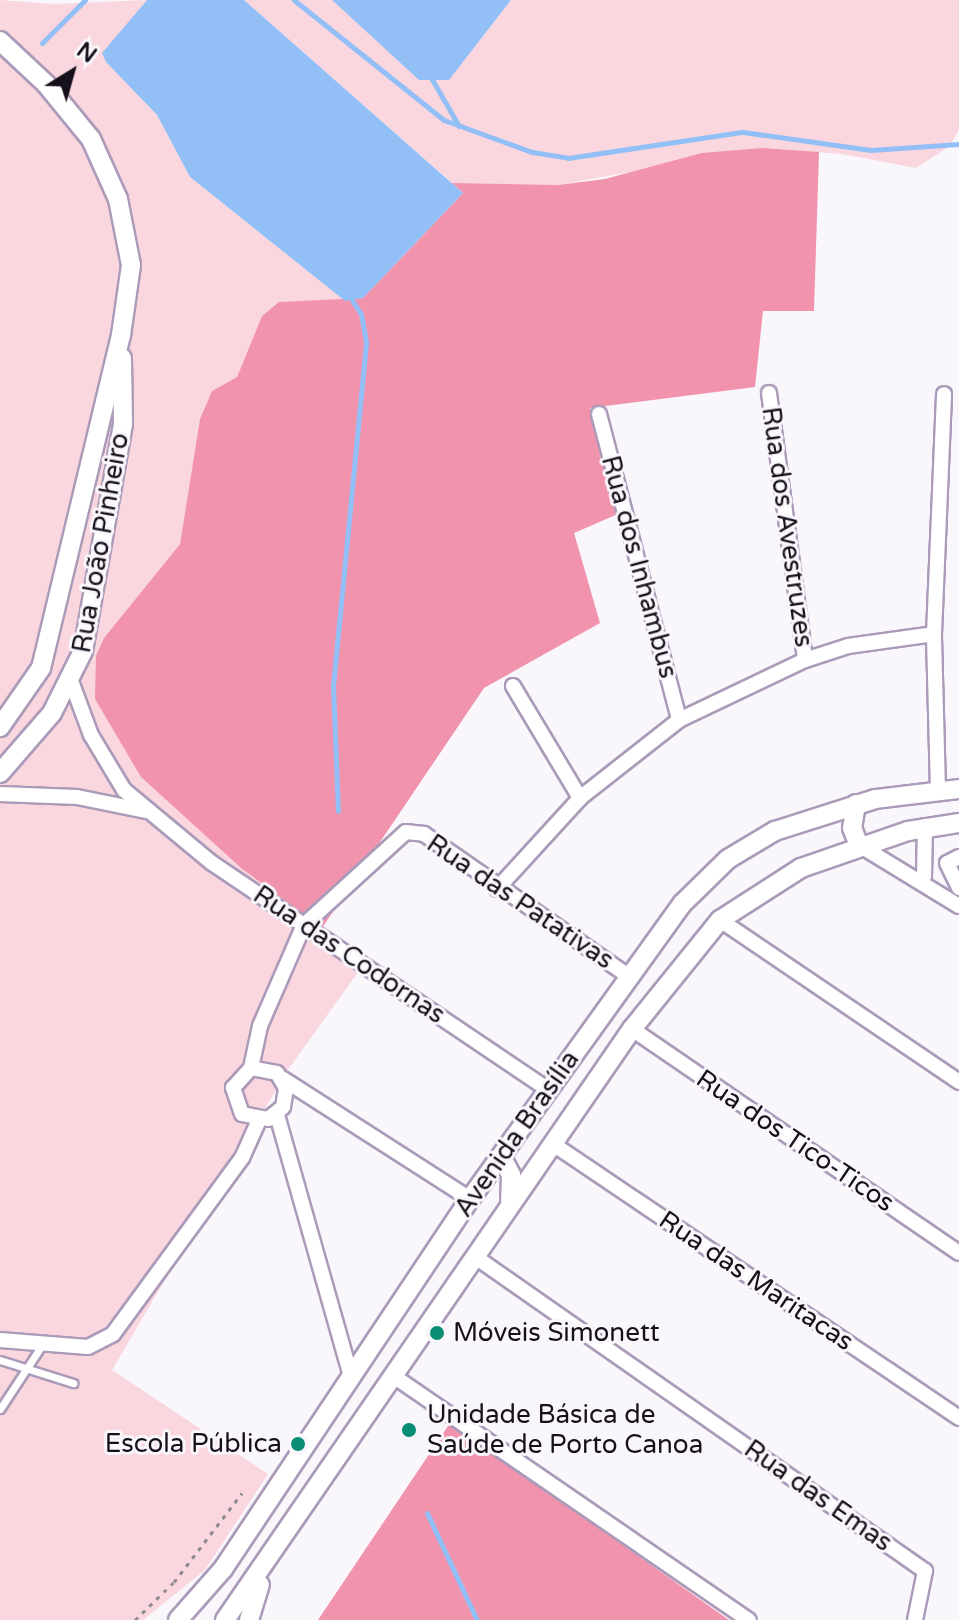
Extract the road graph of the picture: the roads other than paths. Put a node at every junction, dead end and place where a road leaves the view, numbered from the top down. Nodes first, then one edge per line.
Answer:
1 (0, 41) edge
2 (121, 335) junction
3 (769, 393) dead end
4 (944, 394) dead end
5 (599, 414) dead end
6 (934, 634) junction
7 (805, 660) junction
8 (71, 681) junction
9 (513, 686) dead end
10 (679, 720) junction
11 (0, 727) edge
12 (0, 773) edge
13 (959, 789) edge
14 (938, 790) junction
15 (0, 794) edge
16 (580, 798) junction
17 (856, 804) junction
18 (154, 814) junction
19 (959, 823) edge
20 (925, 826) junction
21 (859, 845) junction
22 (953, 860) edge
23 (921, 878) junction
24 (959, 888) edge
25 (497, 889) junction
26 (959, 906) edge
27 (720, 920) junction
28 (304, 925) junction
29 (627, 975) junction
30 (632, 1029) junction
31 (251, 1068) junction
32 (283, 1079) junction
33 (959, 1082) edge
34 (549, 1090) junction
35 (579, 1105) junction
36 (277, 1115) junction
37 (259, 1120) junction
38 (553, 1144) junction
39 (501, 1156) junction
40 (470, 1199) junction
41 (509, 1204) junction
42 (959, 1253) edge
43 (474, 1256) junction
44 (0, 1340) edge
45 (42, 1345) junction
46 (0, 1360) edge
47 (26, 1369) junction
48 (392, 1375) junction
49 (351, 1377) junction
50 (73, 1383) dead end
51 (0, 1409) edge
52 (959, 1418) edge
53 (265, 1566) junction
54 (178, 1620) edge
55 (225, 1620) edge
56 (249, 1620) edge
57 (749, 1620) edge
58 (915, 1620) edge

1 - 2 street, Rua João Pinheiro
2 - 8 street, Rua João Pinheiro
2 - 11 street, Rua João Pinheiro
3 - 7 street, Rua dos Avestruzes
4 - 6 street
5 - 10 street, Rua dos Inhambus
6 - 7 street
6 - 14 street
7 - 10 street
8 - 12 street, Rua João Pinheiro
8 - 18 street, Rua das Codornas
9 - 16 street
10 - 16 street
13 - 14 street, Avenida Brasília
14 - 17 street, Avenida Brasília
15 - 18 street, Rua das Codornas
16 - 25 street
17 - 21 street
17 - 29 street, Avenida Brasília
18 - 28 street, Rua das Codornas
19 - 20 street, Avenida Brasília
20 - 21 street, Avenida Brasília
20 - 23 street
21 - 23 street
21 - 27 street, Avenida Brasília
22 - 23 street
22 - 24 street
23 - 26 street
25 - 28 street, Rua das Patativas
25 - 29 street, Rua das Patativas
27 - 30 street, Avenida Brasília
27 - 33 street
28 - 31 street
28 - 34 street, Rua das Codornas
29 - 34 street, Avenida Brasília
30 - 35 street, Avenida Brasília
30 - 42 street, Rua dos Tico-Ticos
31 - 32 street
31 - 37 street
32 - 36 street
32 - 40 street
34 - 35 street
34 - 39 street, Avenida Brasília
35 - 38 street, Avenida Brasília
36 - 37 street
36 - 49 street
37 - 45 street
38 - 41 street, Avenida Brasília
38 - 52 street, Rua das Maritacas
39 - 40 street, Avenida Brasília
39 - 41 street
40 - 49 street, Avenida Brasília
41 - 43 street, Avenida Brasília
43 - 48 street, Avenida Brasília
43 - 58 street, Rua das Emas
44 - 45 street
45 - 47 lane
46 - 47 lane
47 - 50 lane
47 - 51 lane
48 - 53 street, Avenida Brasília
48 - 57 street
49 - 54 street, Avenida Brasília
53 - 55 street, Avenida Brasília
53 - 56 street

